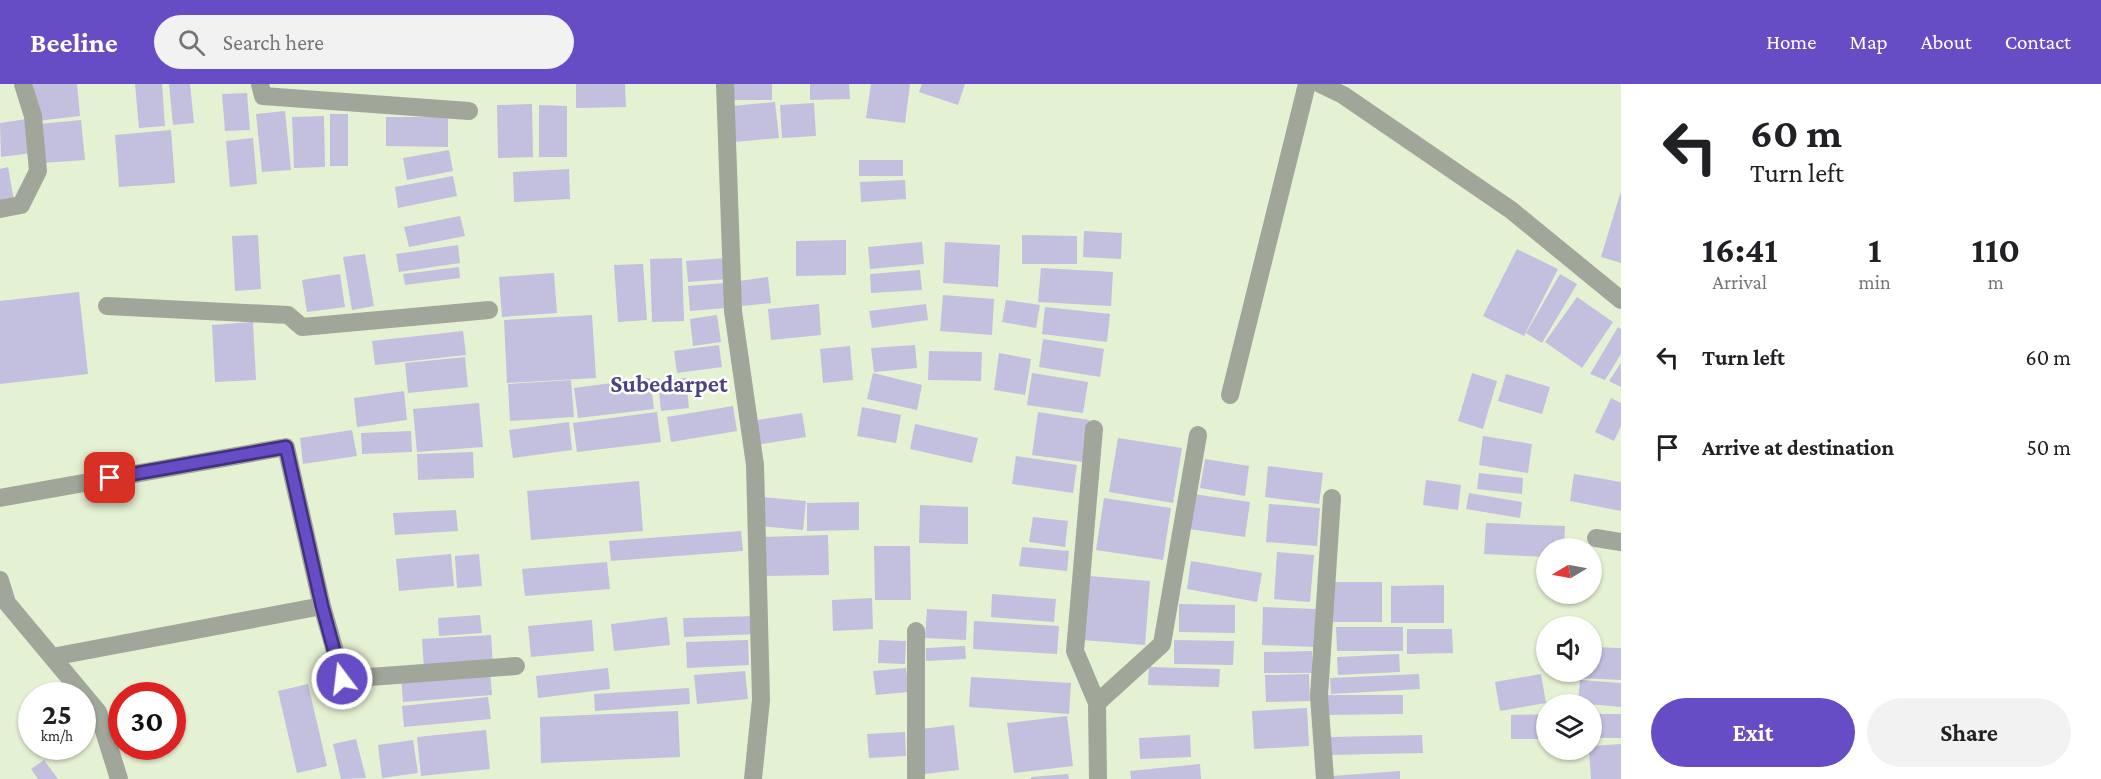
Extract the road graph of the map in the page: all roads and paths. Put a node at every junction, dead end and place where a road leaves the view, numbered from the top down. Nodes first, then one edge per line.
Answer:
1 (23, 84) edge
2 (260, 84) edge
3 (725, 84) edge
4 (1306, 84) edge
5 (1320, 84) edge
6 (469, 111) dead end
7 (0, 209) edge
8 (1621, 300) edge
9 (107, 306) dead end
10 (489, 310) dead end
11 (1230, 395) dead end
12 (1094, 429) dead end
13 (1198, 435) dead end
14 (0, 498) edge
15 (1332, 498) dead end
16 (1602, 539) edge
17 (1621, 542) edge
18 (0, 580) edge
19 (322, 606) junction
20 (916, 631) dead end
21 (52, 657) junction
22 (516, 666) dead end
23 (1097, 703) junction
24 (119, 779) edge
25 (753, 779) edge
26 (916, 779) edge
27 (1098, 779) edge
28 (1325, 779) edge

1 - 7 street
2 - 6 street
3 - 25 street
4 - 11 street
5 - 8 street
9 - 10 street
12 - 23 street
13 - 23 street
14 - 19 street
15 - 28 street
16 - 17 street
18 - 21 street
19 - 21 street
19 - 22 street
20 - 26 street
21 - 24 street
23 - 27 street

